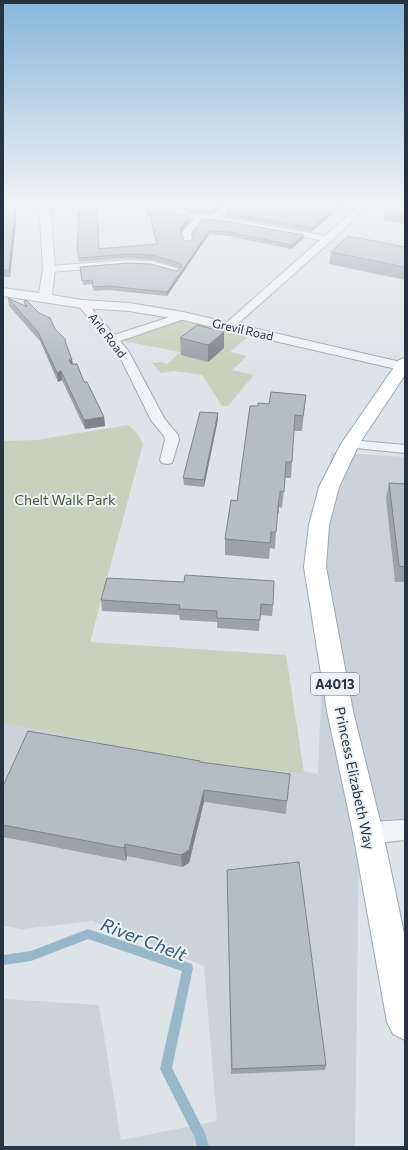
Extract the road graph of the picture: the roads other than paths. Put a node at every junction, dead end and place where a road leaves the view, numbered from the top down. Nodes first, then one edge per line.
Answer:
1 (48, 256) edge
2 (309, 256) edge
3 (49, 269) junction
4 (176, 271) edge
5 (3, 292) edge
6 (45, 297) junction
7 (82, 304) junction
8 (184, 316) junction
9 (230, 326) junction
10 (113, 339) junction
11 (404, 365) edge
12 (350, 444) junction
13 (405, 449) edge
14 (167, 460) dead end
15 (405, 830) edge
16 (368, 833) junction
17 (405, 1022) edge

1 - 3 street
2 - 9 street
3 - 4 street
3 - 6 street
5 - 6 street, Arle Road
6 - 7 street, Arle Road
7 - 8 street, Grevil Road
7 - 10 street, Arle Road
8 - 9 street, Grevil Road
8 - 10 street
9 - 11 street, Grevil Road
10 - 14 street, Arle Road
11 - 12 main road, Princess Elizabeth Way / A4013
12 - 13 street
12 - 16 main road, Princess Elizabeth Way / A4013
15 - 16 street
16 - 17 main road, Princess Elizabeth Way / A4013

